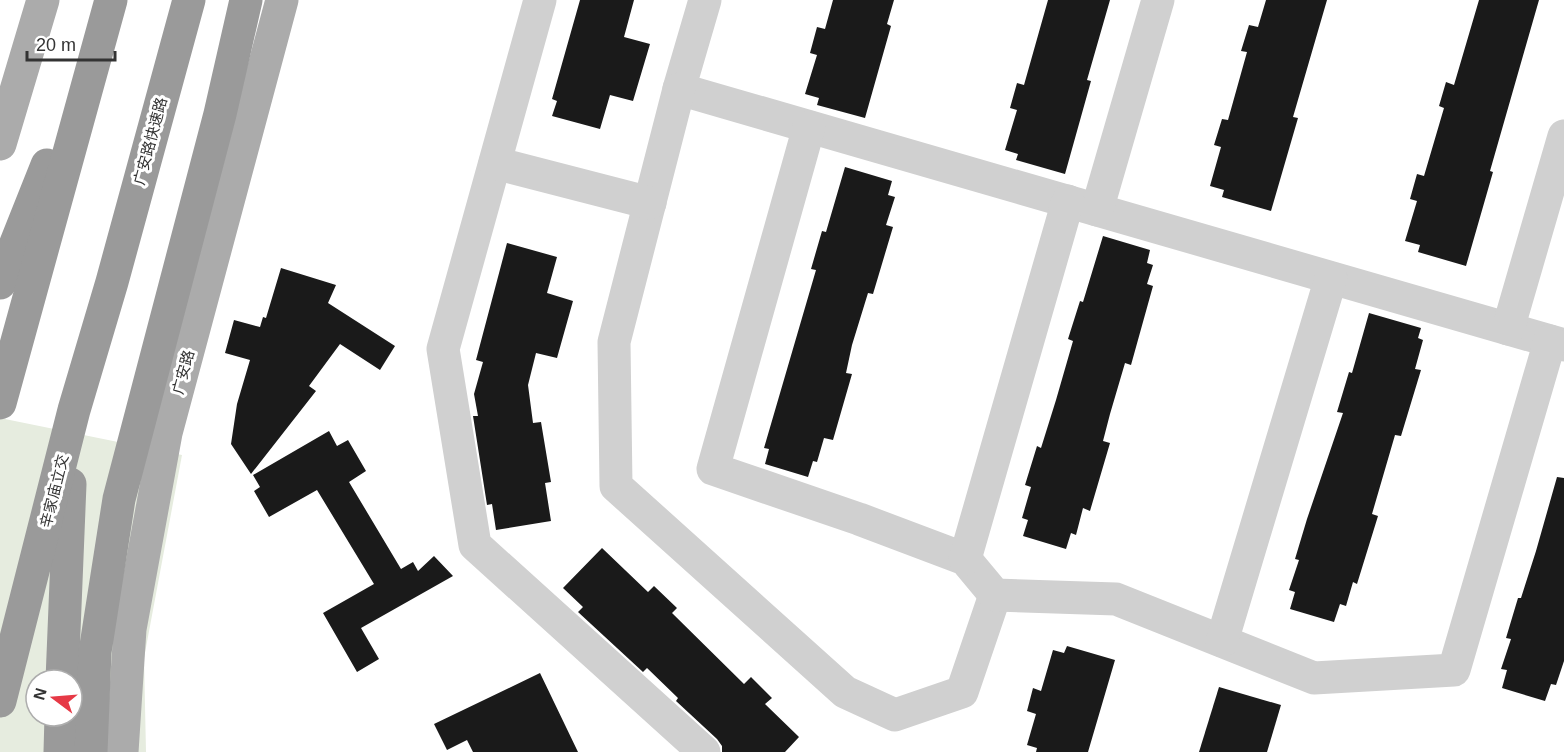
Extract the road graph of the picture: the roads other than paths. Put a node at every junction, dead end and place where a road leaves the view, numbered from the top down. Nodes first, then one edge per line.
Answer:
1 (43, 0) edge
2 (189, 0) edge
3 (246, 0) edge
4 (282, 0) edge
5 (540, 0) edge
6 (705, 0) edge
7 (1158, 0) edge
8 (109, 5) edge
9 (679, 89) junction
10 (809, 127) junction
11 (1564, 136) edge
12 (0, 144) edge
13 (495, 163) junction
14 (650, 203) junction
15 (1083, 206) junction
16 (27, 253) junction
17 (1331, 278) junction
18 (112, 282) joint
19 (0, 283) edge
20 (1508, 329) junction
21 (1557, 343) edge
22 (0, 403) edge
23 (74, 410) junction
24 (965, 559) junction
25 (995, 596) junction
26 (1222, 641) junction
27 (63, 668) edge
28 (0, 701) edge
29 (61, 728) edge
30 (60, 752) edge
31 (91, 752) edge
32 (122, 752) edge
33 (704, 752) edge

1 - 12 main road
2 - 18 highway, 广安路快速路
3 - 31 highway
4 - 32 main road, 广安路
5 - 13 street
6 - 9 street
7 - 15 street
8 - 16 highway
9 - 10 street
9 - 14 street
10 - 15 street
10 - 24 street
11 - 20 street
13 - 14 street
13 - 33 street
14 - 25 street
15 - 17 street
15 - 24 street
16 - 19 highway
16 - 22 highway
17 - 20 street
17 - 26 street
18 - 23 highway, 辛家庙立交
20 - 21 street
21 - 26 street
23 - 27 highway
23 - 28 highway, 辛家庙立交
24 - 25 street
25 - 26 street
29 - 30 highway

